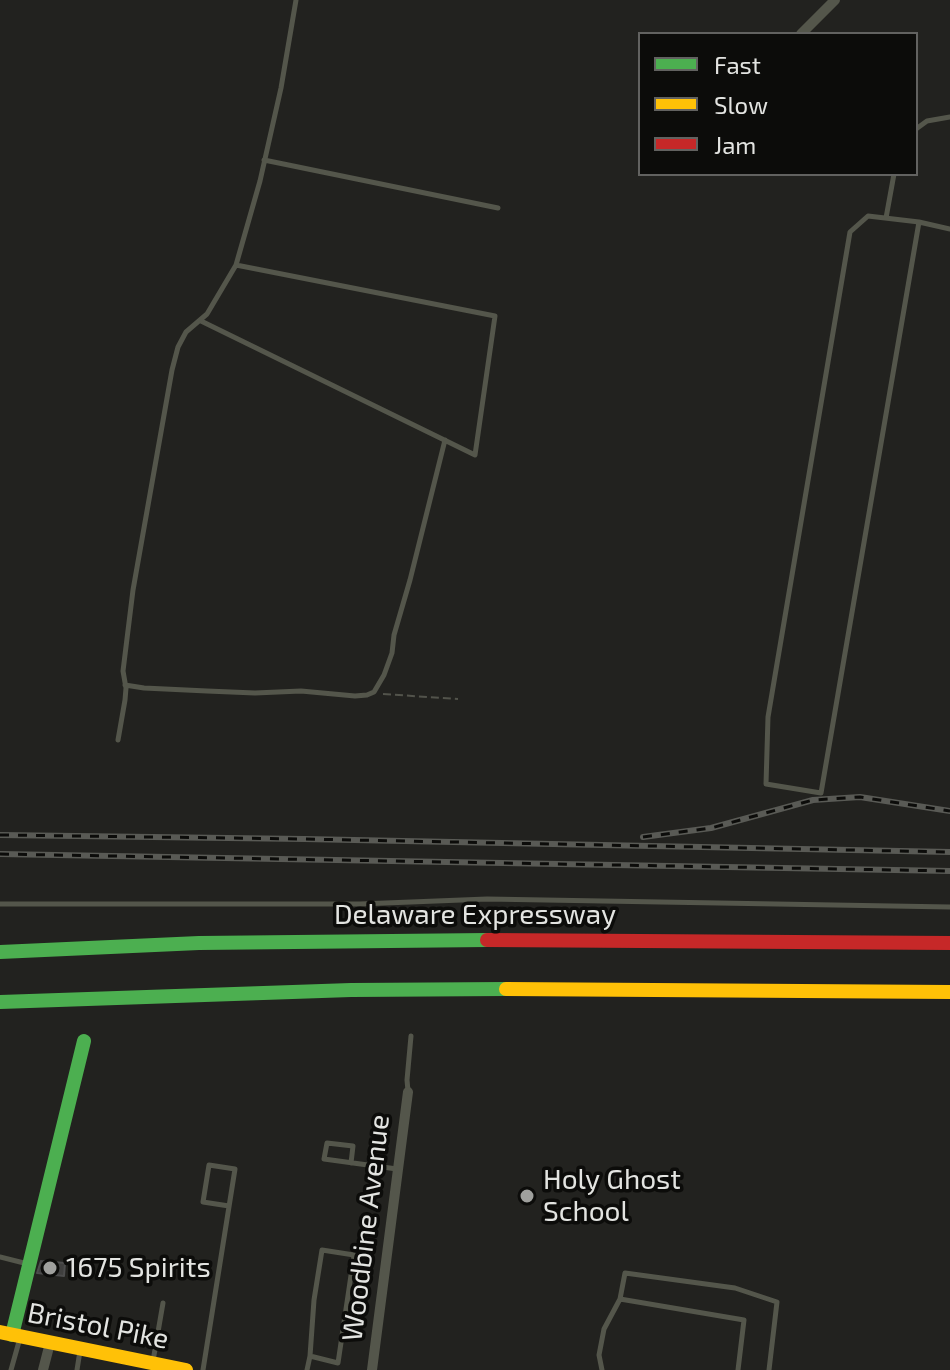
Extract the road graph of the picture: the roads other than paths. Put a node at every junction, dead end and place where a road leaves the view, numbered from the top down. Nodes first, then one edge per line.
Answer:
1 (296, 0) edge
2 (835, 0) edge
3 (803, 32) edge
4 (950, 117) edge
5 (918, 128) edge
6 (264, 160) junction
7 (894, 176) edge
8 (498, 208) dead end
9 (886, 218) junction
10 (919, 222) junction
11 (950, 229) edge
12 (236, 265) junction
13 (200, 321) junction
14 (445, 440) junction
15 (125, 685) junction
16 (118, 740) dead end
17 (0, 904) edge
18 (950, 907) edge
19 (950, 943) edge
20 (0, 952) edge
21 (950, 992) edge
22 (0, 1002) edge
23 (411, 1036) dead end
24 (84, 1041) dead end
25 (408, 1092) joint
26 (351, 1163) junction
27 (398, 1169) junction
28 (229, 1206) junction
29 (0, 1257) edge
30 (29, 1264) junction
31 (620, 1299) junction
32 (163, 1303) dead end
33 (11, 1335) edge
34 (50, 1343) junction
35 (80, 1349) junction
36 (310, 1356) junction
37 (151, 1367) edge
38 (11, 1370) edge
39 (43, 1370) edge
40 (77, 1370) edge
41 (186, 1370) edge
42 (203, 1370) edge
43 (307, 1370) edge
44 (372, 1370) edge
45 (602, 1370) edge
46 (738, 1370) edge
47 (769, 1370) edge

1 - 6 lane
2 - 3 street
4 - 5 lane
6 - 8 lane
6 - 12 lane
7 - 9 lane
9 - 10 lane
9 - 10 lane
10 - 11 lane
12 - 13 lane
12 - 14 lane
13 - 14 lane
13 - 15 lane
14 - 15 lane
15 - 16 lane
17 - 18 lane
19 - 20 main road, Delaware Expressway
21 - 22 main road
23 - 25 lane
24 - 30 main road
25 - 27 street, Woodbine Avenue
26 - 26 lane
26 - 27 lane
27 - 44 street, Woodbine Avenue
28 - 28 lane
28 - 42 lane
29 - 30 lane
30 - 33 main road
31 - 45 lane
31 - 46 lane
31 - 47 lane
32 - 37 lane
33 - 34 main road, Bristol Pike
33 - 38 lane
34 - 35 main road, Bristol Pike
34 - 39 street
35 - 37 main road, Bristol Pike
35 - 40 lane
36 - 36 lane
36 - 43 lane
37 - 41 main road, Bristol Pike

